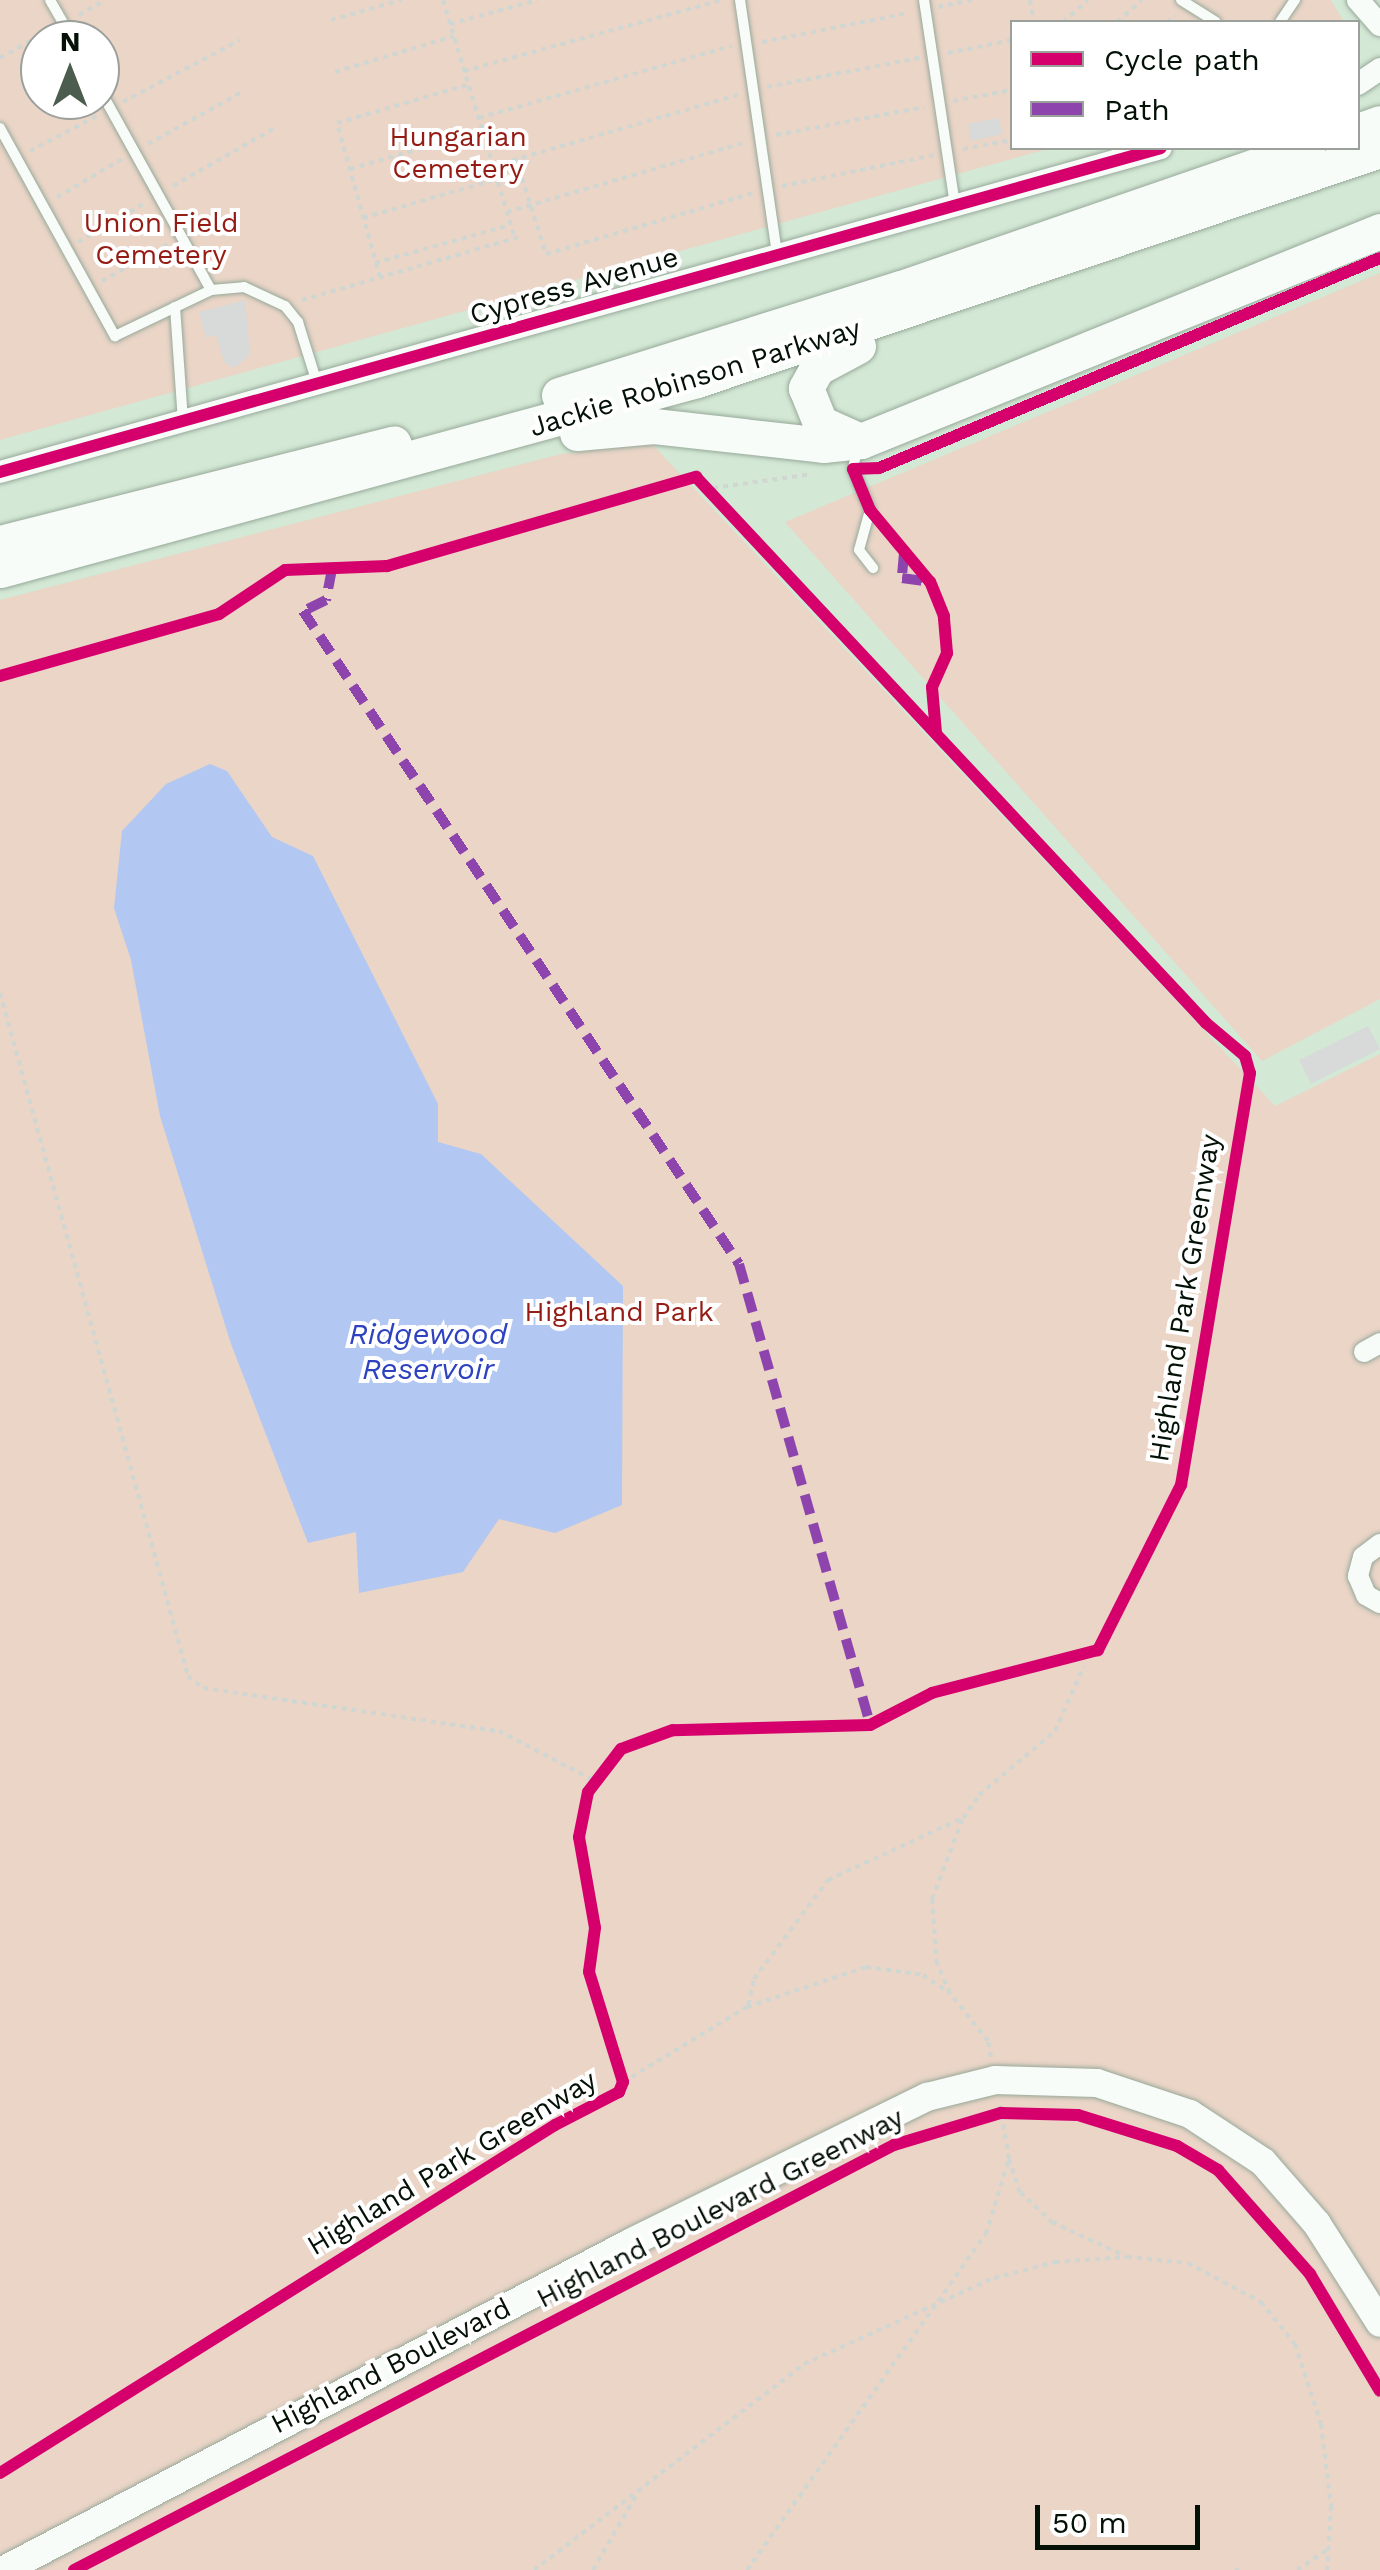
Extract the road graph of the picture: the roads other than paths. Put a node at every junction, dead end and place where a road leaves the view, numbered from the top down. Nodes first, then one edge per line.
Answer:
1 (740, 0) edge
2 (1358, 0) edge
3 (924, 5) edge
4 (1180, 6) edge
5 (1212, 20) edge
6 (1380, 24) edge
7 (117, 120) edge
8 (0, 128) edge
9 (1154, 150) edge
10 (1302, 150) edge
11 (1380, 150) edge
12 (0, 153) edge
13 (17, 158) junction
14 (955, 205) junction
15 (1380, 231) edge
16 (777, 255) junction
17 (990, 285) junction
18 (211, 290) junction
19 (175, 307) junction
20 (317, 383) junction
21 (183, 421) junction
22 (861, 441) junction
23 (409, 464) junction
24 (0, 472) edge
25 (0, 543) edge
26 (873, 568) dead end
27 (0, 570) edge
28 (1380, 1544) edge
29 (1380, 1604) edge
30 (1380, 2323) edge
31 (4, 2570) edge

1 - 16 lane
2 - 6 street
3 - 14 lane
4 - 5 lane
7 - 18 lane
8 - 13 lane
9 - 14 street, Cypress Avenue
10 - 25 highway, Jackie Robinson Parkway
11 - 17 highway, Jackie Robinson Parkway
12 - 13 lane
13 - 19 lane
14 - 16 street, Cypress Avenue
15 - 22 highway
16 - 20 street, Cypress Avenue
17 - 22 highway
17 - 23 highway, Jackie Robinson Parkway
18 - 19 lane
18 - 20 lane
19 - 21 lane
20 - 21 street, Cypress Avenue
21 - 24 street, Cypress Avenue
22 - 23 highway
22 - 26 lane
23 - 27 highway, Jackie Robinson Parkway
28 - 29 street
30 - 31 main road, Highland Boulevard

